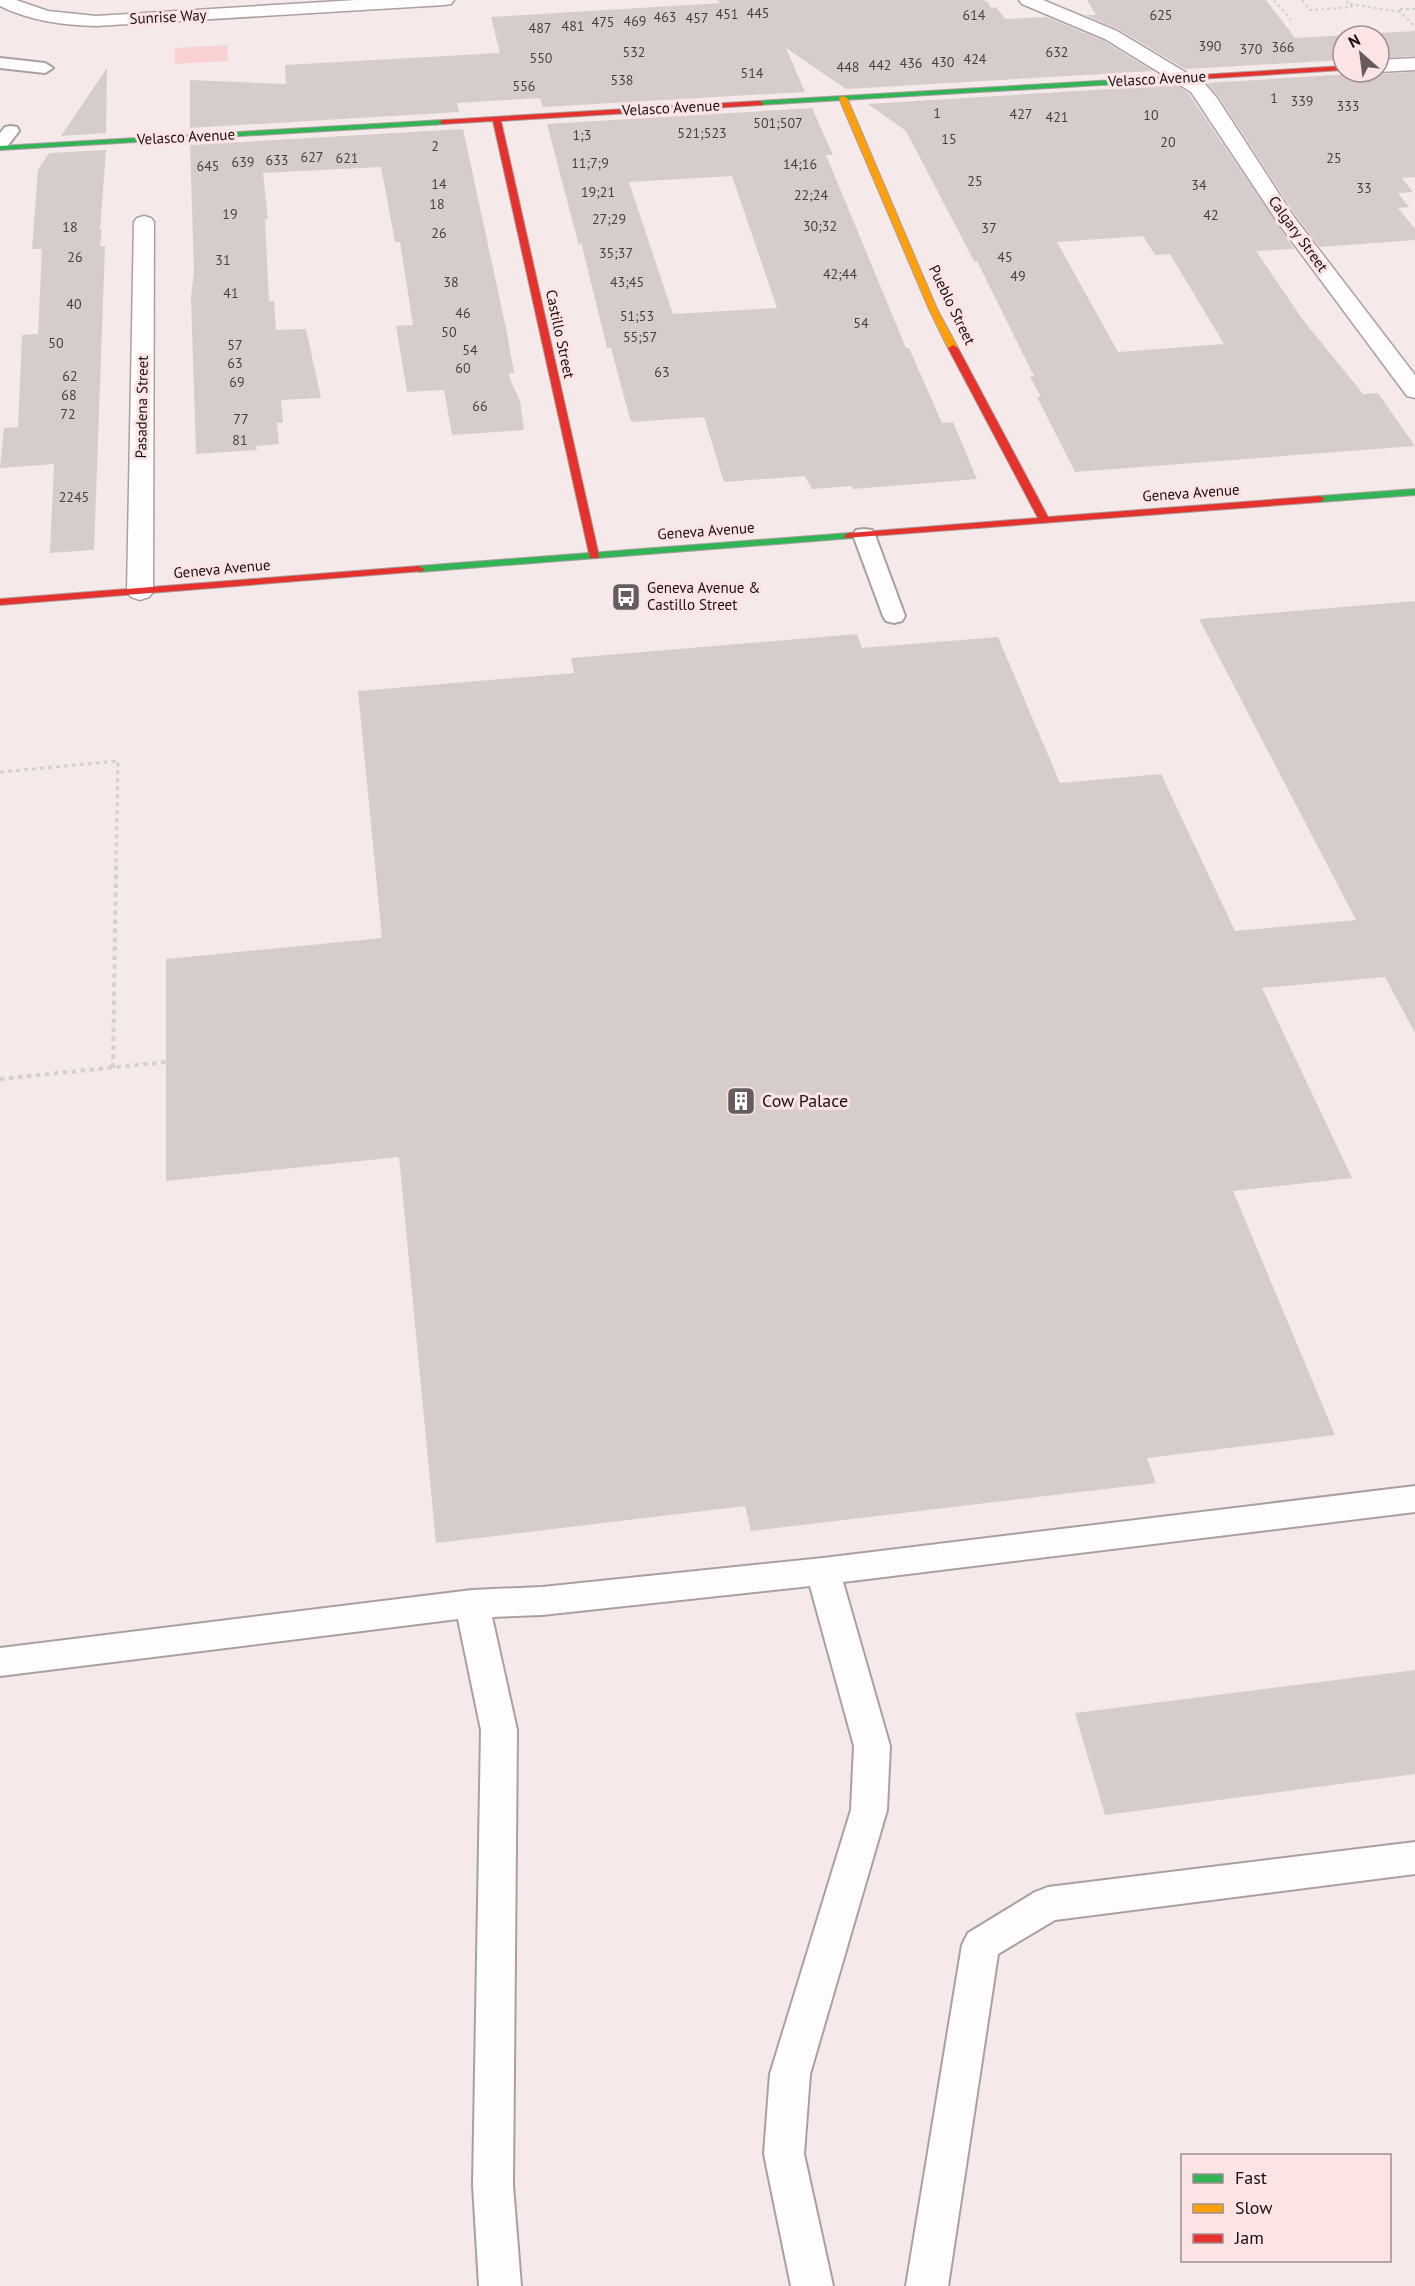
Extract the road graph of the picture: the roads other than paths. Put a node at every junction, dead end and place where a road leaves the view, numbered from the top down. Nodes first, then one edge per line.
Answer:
1 (2, 0) edge
2 (445, 0) edge
3 (1028, 0) edge
4 (142, 9) edge
5 (0, 63) edge
6 (1415, 64) edge
7 (1391, 65) edge
8 (45, 68) dead end
9 (1331, 69) edge
10 (1182, 78) junction
11 (843, 98) junction
12 (496, 118) junction
13 (4, 141) edge
14 (144, 222) dead end
15 (1411, 380) edge
16 (1415, 492) edge
17 (1044, 520) junction
18 (864, 535) junction
19 (594, 556) junction
20 (140, 592) junction
21 (0, 602) edge
22 (894, 616) dead end
23 (1415, 1498) edge
24 (823, 1570) junction
25 (472, 1604) junction
26 (0, 1662) edge
27 (1415, 1858) edge
28 (500, 2286) edge
29 (812, 2286) edge
30 (927, 2286) edge

1 - 4 street, Sunrise Way
2 - 4 street, Sunrise Way
3 - 10 street, Calgary Street
5 - 8 lane
6 - 7 street
9 - 10 street, Velasco Avenue
10 - 11 street, Velasco Avenue
10 - 15 street, Calgary Street
11 - 12 street, Velasco Avenue
11 - 17 street, Pueblo Street
12 - 13 street, Velasco Avenue
12 - 19 street, Castillo Street
14 - 20 street, Pasadena Street
16 - 17 street, Geneva Avenue
17 - 18 street, Geneva Avenue
18 - 19 street, Geneva Avenue
18 - 22 lane
19 - 20 street, Geneva Avenue
20 - 21 street, Geneva Avenue
23 - 24 lane
24 - 25 lane
24 - 29 lane
25 - 26 lane
25 - 28 lane
27 - 30 lane

